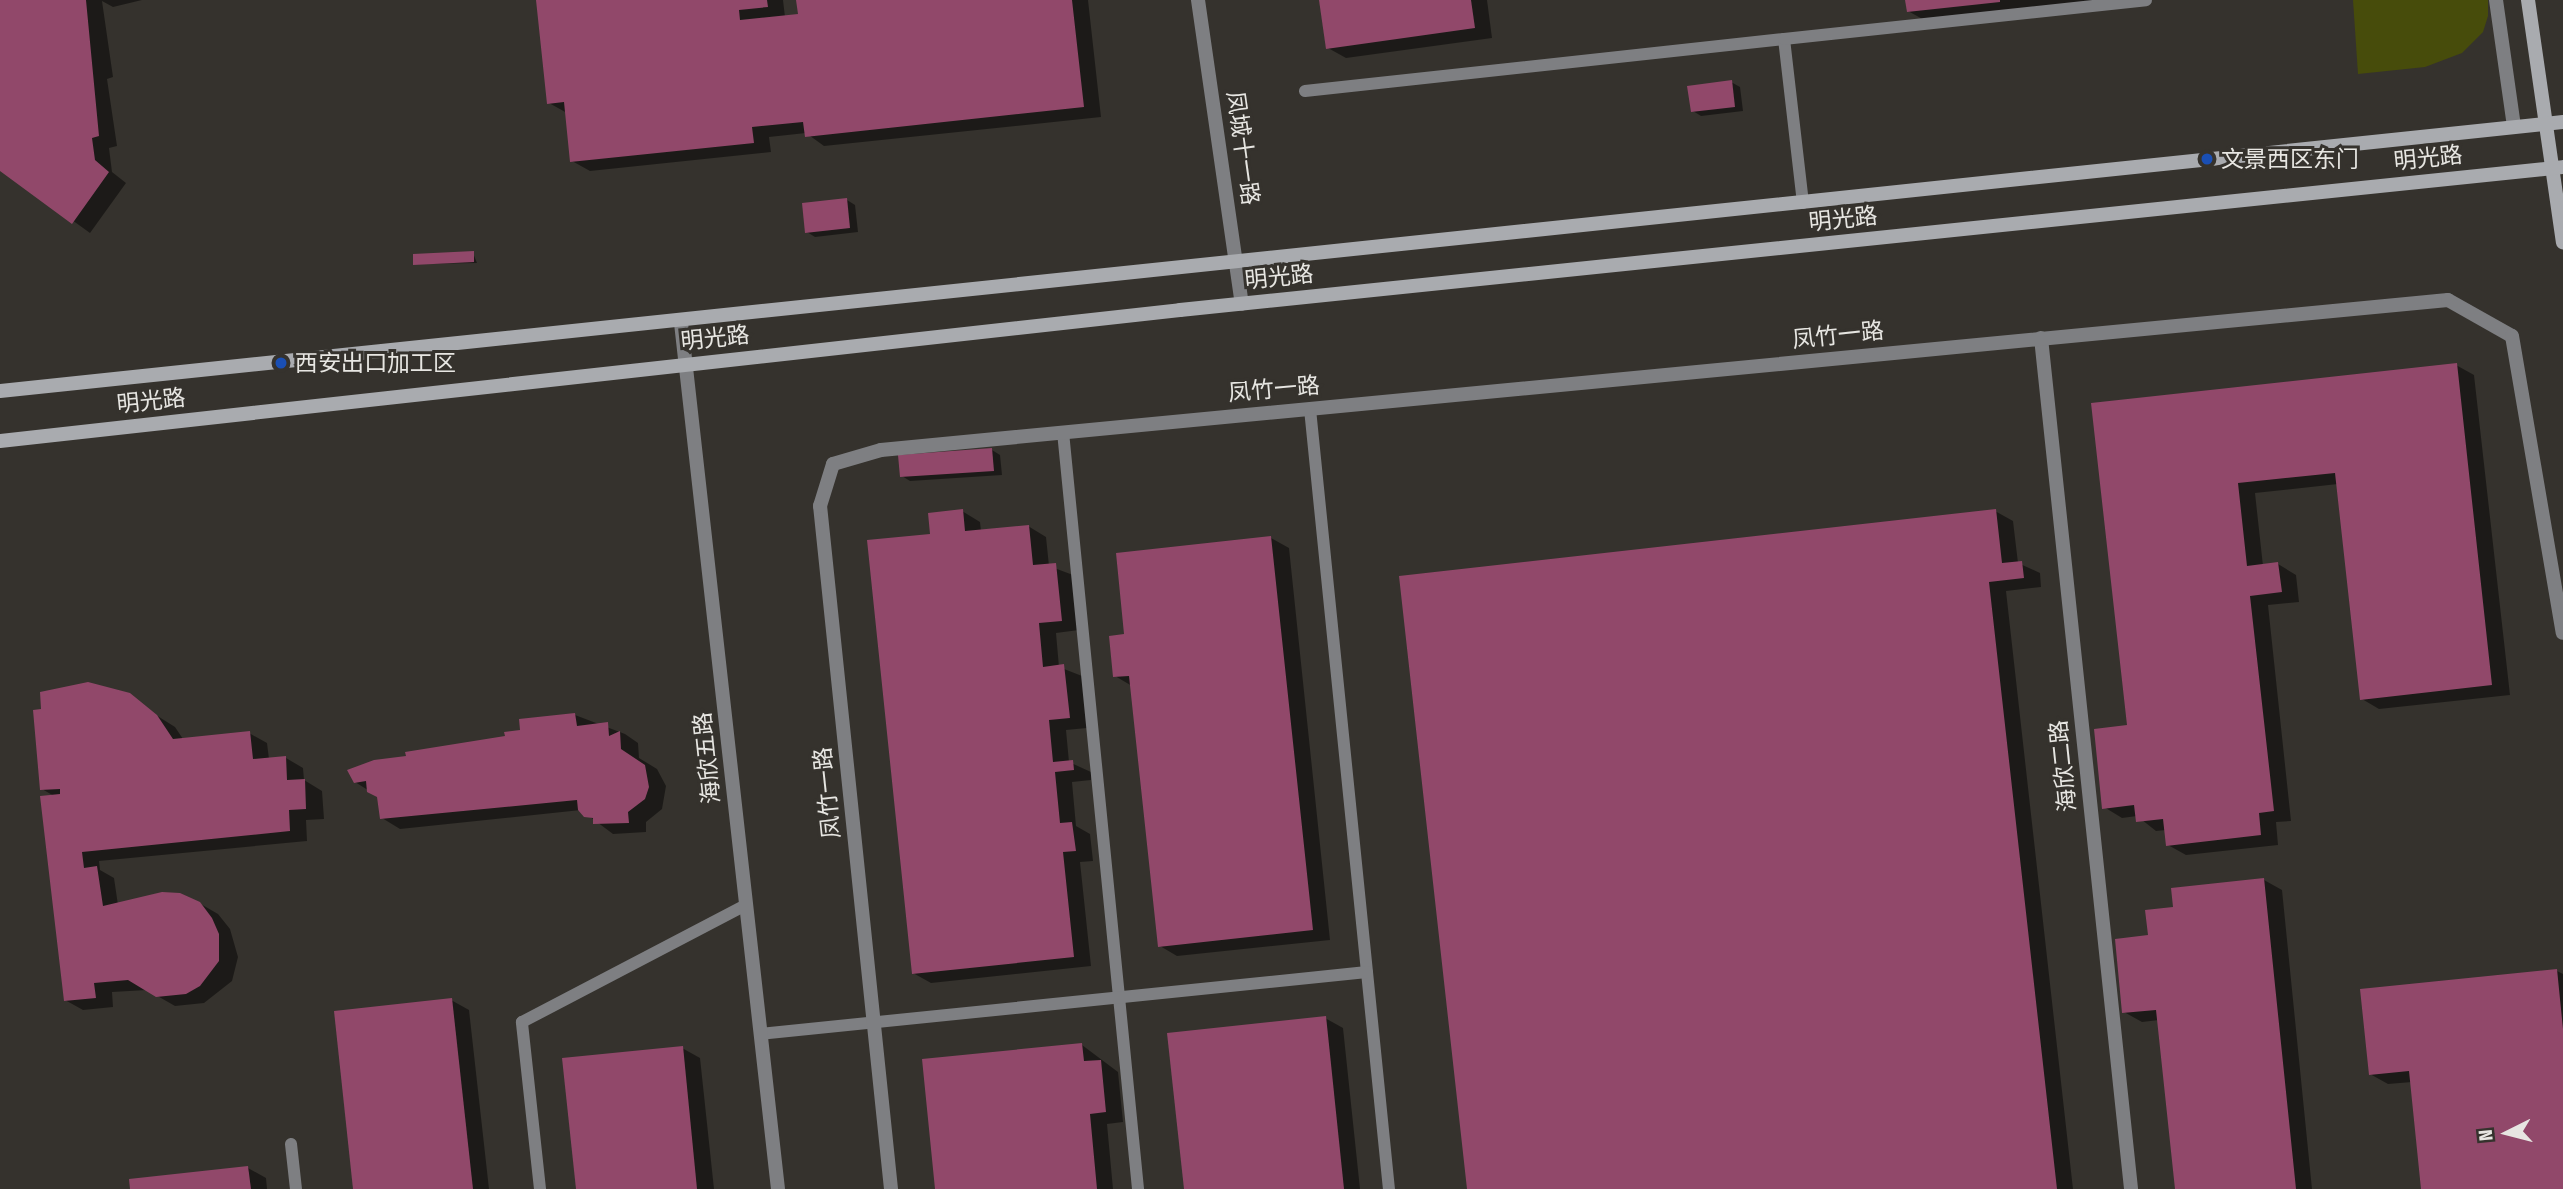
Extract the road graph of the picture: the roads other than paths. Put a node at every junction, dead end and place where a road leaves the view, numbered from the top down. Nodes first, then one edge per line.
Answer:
1 (1198, 0) edge
2 (2146, 0) edge
3 (2496, 0) edge
4 (2528, 0) edge
5 (1784, 38) junction
6 (1306, 91) dead end
7 (2563, 122) edge
8 (2545, 124) junction
9 (2514, 126) junction
10 (2557, 168) edge
11 (1803, 203) junction
12 (2563, 242) edge
13 (1237, 264) junction
14 (1241, 304) junction
15 (681, 323) junction
16 (2041, 338) junction
17 (687, 363) junction
18 (0, 391) edge
19 (1310, 409) junction
20 (1063, 432) junction
21 (0, 441) edge
22 (2563, 632) edge
23 (746, 905) junction
24 (1367, 972) junction
25 (1117, 998) junction
26 (874, 1023) junction
27 (761, 1034) junction
28 (291, 1144) dead end
29 (296, 1189) edge
30 (540, 1189) edge
31 (778, 1189) edge
32 (891, 1189) edge
33 (1138, 1189) edge
34 (1389, 1189) edge
35 (2131, 1189) edge

1 - 13 street, 凤城十一路
2 - 5 lane
3 - 9 street
4 - 8 main road
5 - 6 lane
5 - 11 lane
7 - 8 main road, 明光路
8 - 9 main road, 明光路
8 - 10 main road
9 - 11 main road, 明光路
10 - 12 main road
10 - 14 main road, 明光路
11 - 13 main road, 明光路
13 - 14 street, 凤城十一路
13 - 15 main road, 明光路
14 - 17 main road, 明光路
15 - 17 street, 海欣五路
15 - 18 main road, 明光路
16 - 19 street, 凤竹一路
16 - 22 street, 凤竹一路
16 - 35 street, 海欣二路
17 - 21 main road, 明光路
17 - 23 street, 海欣五路
19 - 20 street, 凤竹一路
19 - 24 lane
20 - 25 lane
20 - 26 street, 凤竹一路
23 - 27 street, 海欣五路
23 - 30 lane
24 - 25 lane
24 - 34 lane
25 - 26 lane
25 - 33 lane
26 - 27 lane
26 - 32 street, 凤竹一路
27 - 31 street, 海欣五路
28 - 29 lane

